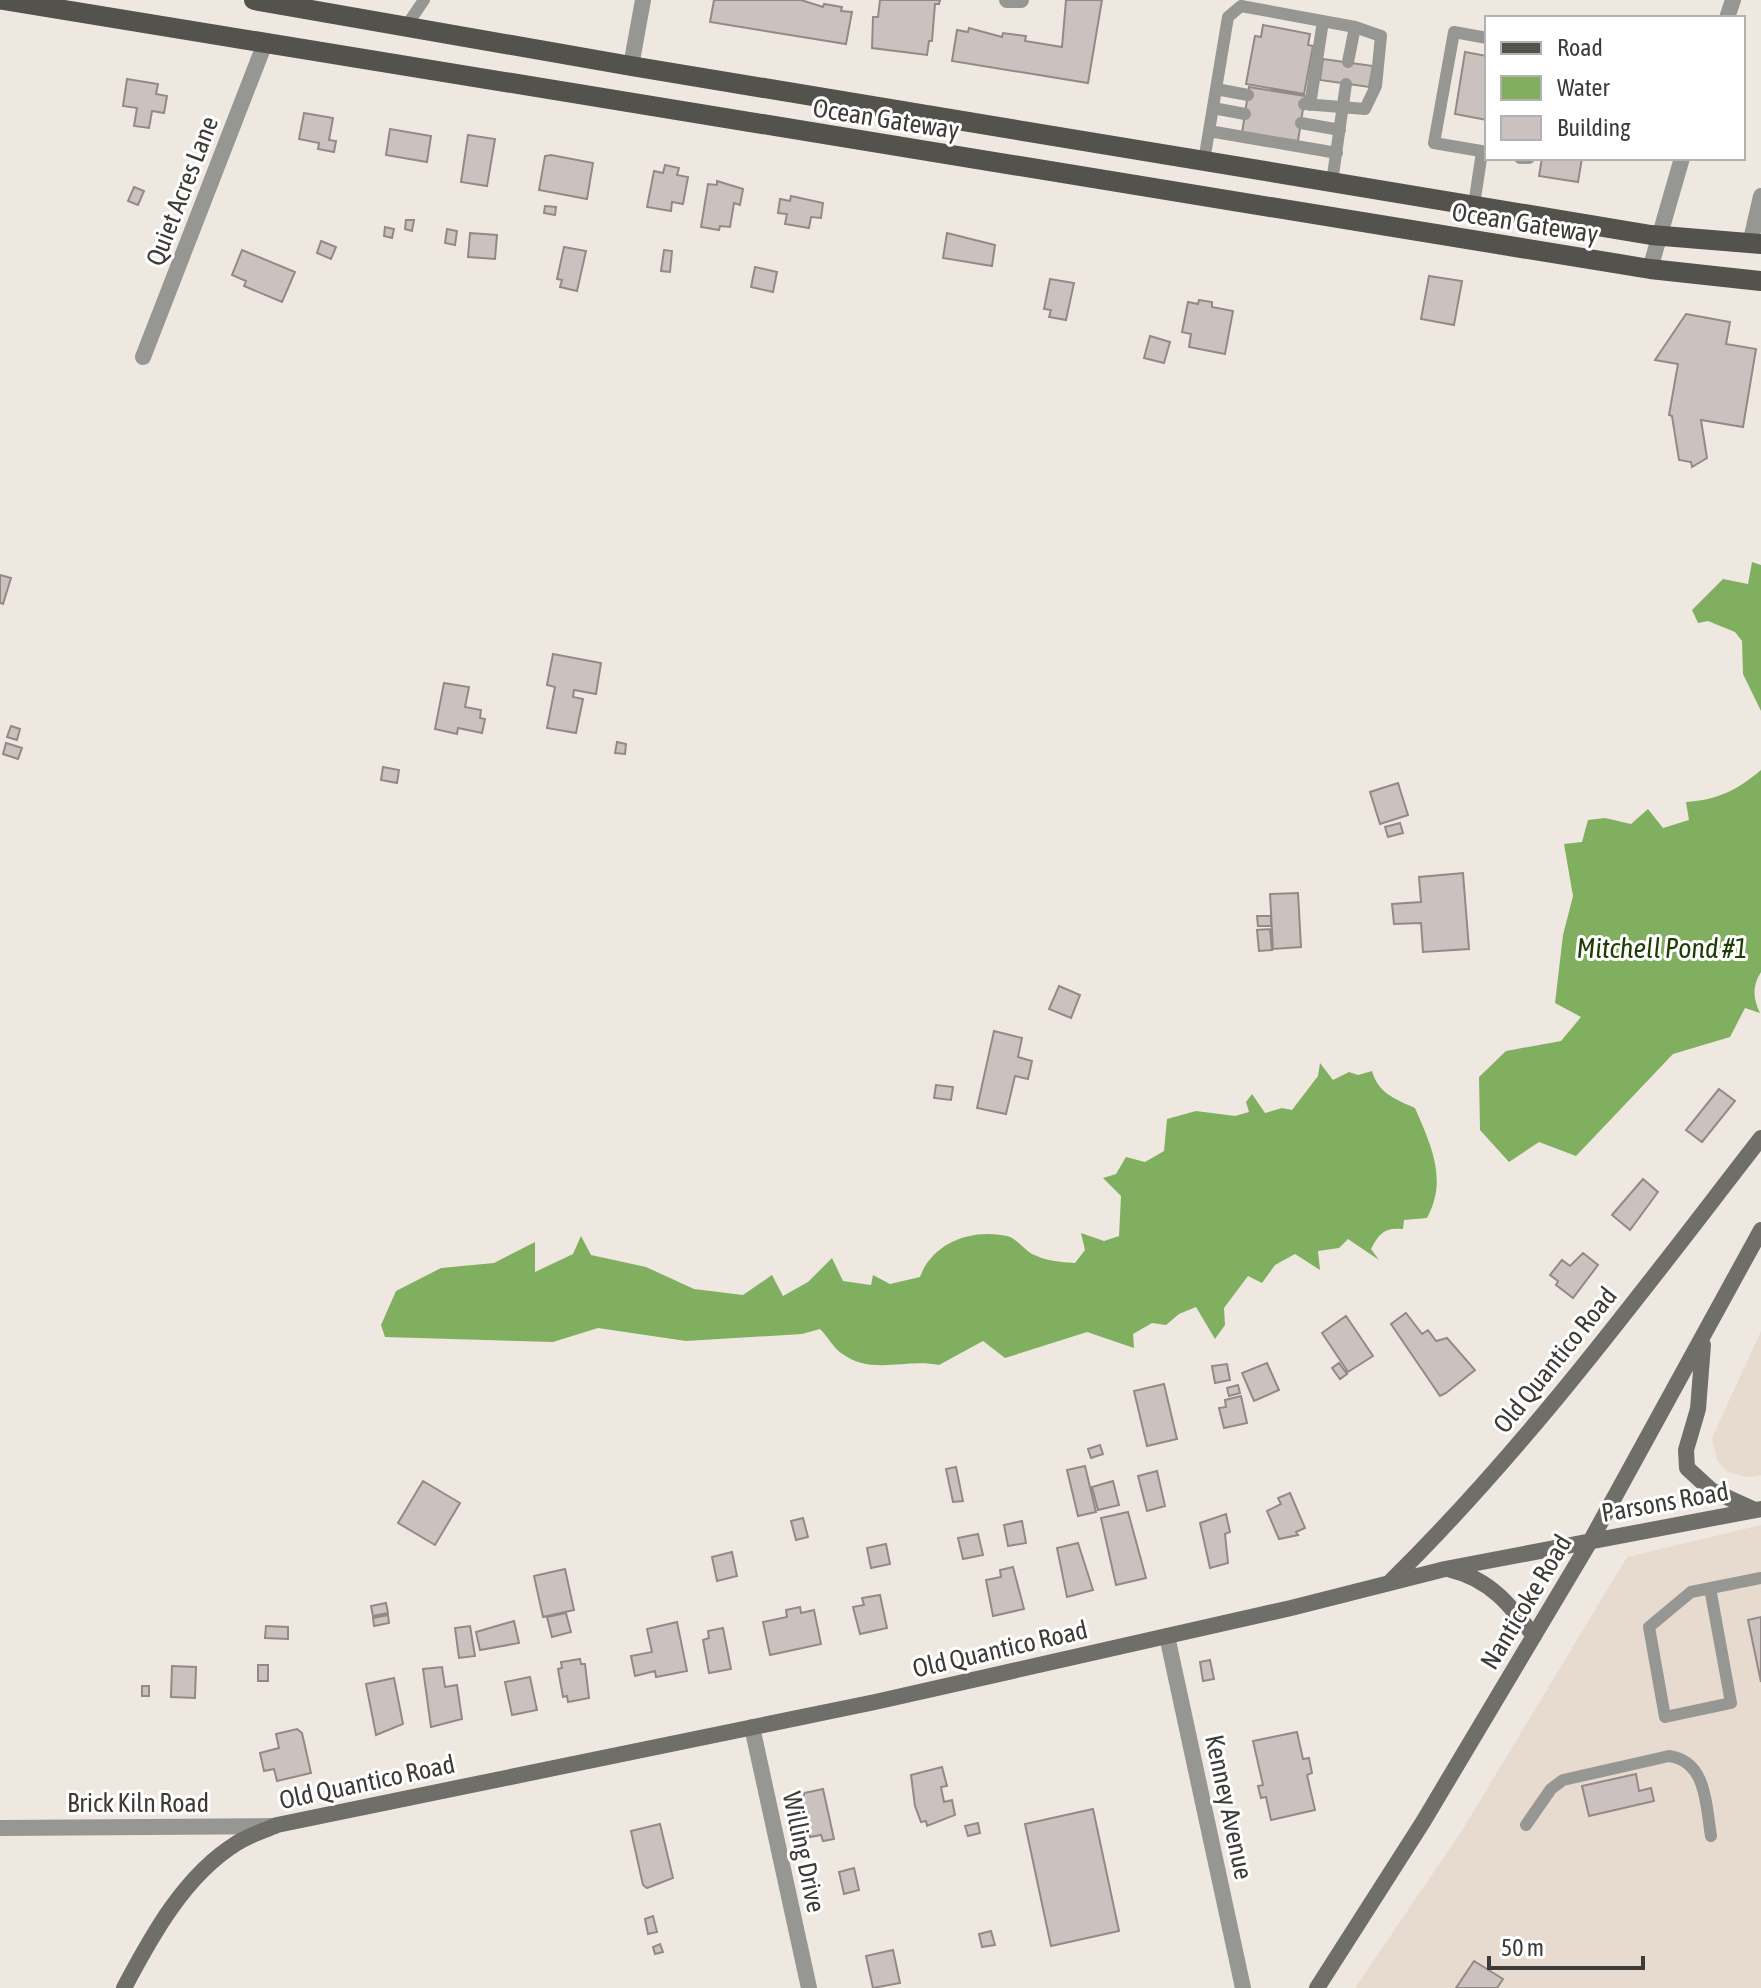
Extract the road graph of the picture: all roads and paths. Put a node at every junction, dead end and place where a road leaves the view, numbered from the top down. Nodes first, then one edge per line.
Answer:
1 (3, 0) edge
2 (254, 0) edge
3 (424, 0) edge
4 (1007, 0) edge
5 (1021, 0) edge
6 (638, 1) edge
7 (1323, 21) junction
8 (407, 25) junction
9 (1355, 27) junction
10 (1485, 38) edge
11 (265, 43) junction
12 (1348, 62) dead end
13 (631, 66) junction
14 (1346, 84) dead end
15 (1216, 89) junction
16 (1248, 95) dead end
17 (1213, 108) junction
18 (1343, 109) junction
19 (1245, 114) dead end
20 (1301, 123) dead end
21 (1340, 130) junction
22 (1209, 131) junction
23 (1484, 152) edge
24 (1337, 153) junction
25 (1681, 160) edge
26 (1204, 161) junction
27 (1332, 182) junction
28 (1761, 196) edge
29 (1474, 205) junction
30 (1658, 235) junction
31 (1756, 244) edge
32 (1650, 269) junction
33 (1761, 281) edge
34 (143, 357) dead end
35 (1761, 1138) edge
36 (1761, 1230) edge
37 (1761, 1258) edge
38 (1733, 1285) junction
39 (1704, 1337) junction
40 (1758, 1510) edge
41 (1591, 1540) junction
42 (1445, 1569) junction
43 (1761, 1578) edge
44 (1389, 1583) junction
45 (1710, 1588) junction
46 (1167, 1636) junction
47 (1534, 1636) junction
48 (752, 1727) junction
49 (277, 1825) junction
50 (1526, 1825) dead end
51 (0, 1828) edge
52 (1711, 1836) dead end
53 (124, 1988) edge
54 (809, 1988) edge
55 (1243, 1988) edge
56 (1317, 1988) edge

1 - 11 main road, Ocean Gateway
2 - 8 main road, Ocean Gateway
3 - 8 lane
4 - 5 street
6 - 13 street
7 - 9 lane
7 - 15 lane
7 - 18 lane
8 - 13 main road, Ocean Gateway
9 - 12 lane
9 - 18 lane
10 - 23 lane
11 - 32 main road, Ocean Gateway
11 - 34 street, Quiet Acres Lane
13 - 26 main road, Ocean Gateway
14 - 18 lane
15 - 16 lane
15 - 17 lane
17 - 19 lane
17 - 22 lane
18 - 21 lane
20 - 21 lane
21 - 24 lane
22 - 24 lane
22 - 26 lane
23 - 29 lane
24 - 27 lane
25 - 30 street
26 - 27 main road, Ocean Gateway
27 - 29 main road, Ocean Gateway
28 - 31 street
29 - 30 main road, Ocean Gateway
30 - 31 main road, Ocean Gateway
30 - 32 street
32 - 33 main road, Ocean Gateway
35 - 44 street, Old Quantico Road
36 - 38 street, Nanticoke Road
37 - 38 street
38 - 39 street, Nanticoke Road
39 - 40 street
39 - 41 street, Nanticoke Road
40 - 41 street, Parsons Road
41 - 42 street, Parsons Road
41 - 47 street, Nanticoke Road
42 - 44 street, Parsons Road
42 - 47 street
43 - 45 lane
44 - 46 street, Old Quantico Road
45 - 45 lane
46 - 48 street, Old Quantico Road
46 - 55 street, Kenney Avenue
47 - 56 street, Nanticoke Road
48 - 49 street, Old Quantico Road
48 - 54 street, Willing Drive
49 - 51 street, Brick Kiln Road
49 - 53 street, Old Quantico Road
50 - 52 lane

